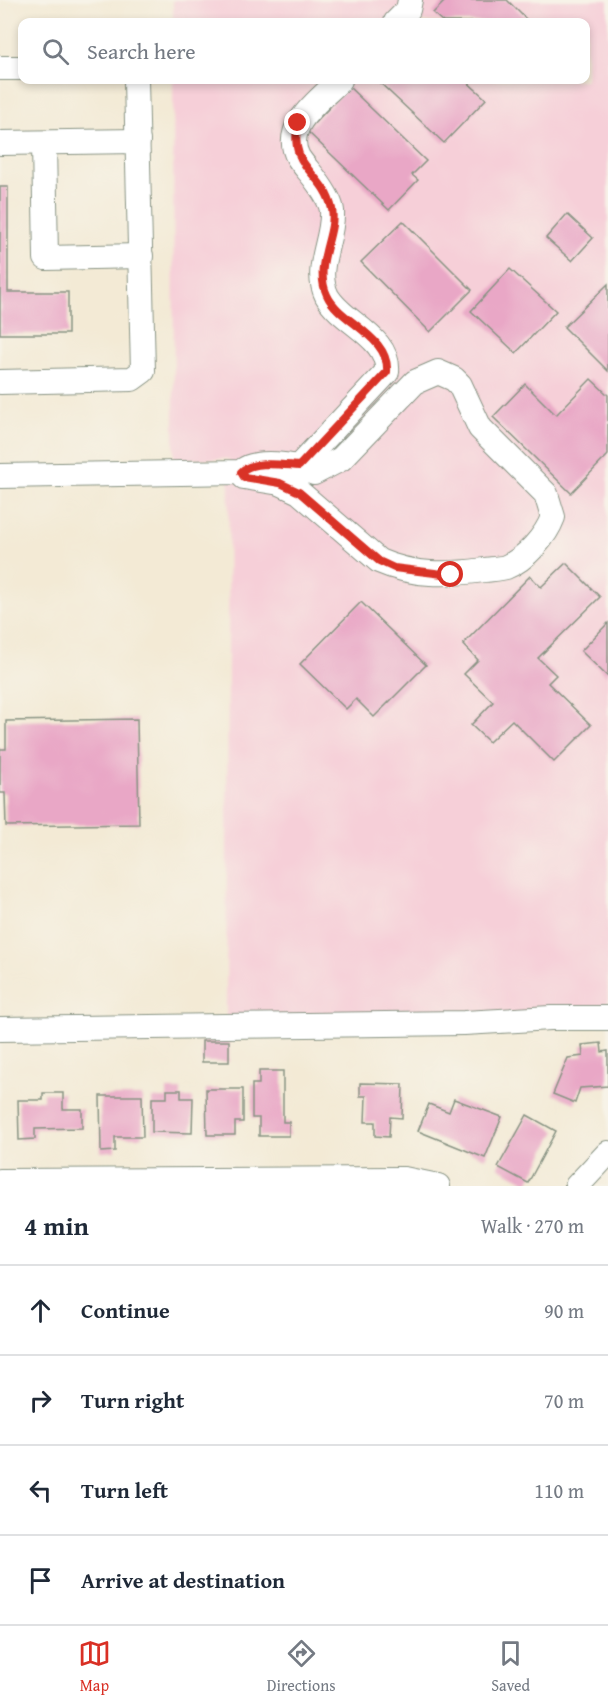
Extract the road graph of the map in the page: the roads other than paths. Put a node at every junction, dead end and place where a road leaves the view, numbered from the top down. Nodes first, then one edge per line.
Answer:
1 (410, 0) edge
2 (400, 18) edge
3 (0, 68) edge
4 (18, 68) edge
5 (136, 84) edge
6 (336, 84) edge
7 (138, 141) junction
8 (0, 143) edge
9 (44, 143) junction
10 (141, 256) junction
11 (0, 382) edge
12 (299, 466) junction
13 (241, 472) junction
14 (0, 476) edge
15 (608, 1018) edge
16 (0, 1029) edge
17 (608, 1153) edge
18 (0, 1181) edge
19 (438, 1186) edge
20 (577, 1186) edge

1 - 2 street
3 - 4 street
5 - 7 street
6 - 12 street
7 - 9 street
7 - 10 street
8 - 9 street
9 - 10 street
10 - 11 street
12 - 13 street
12 - 13 street
13 - 14 street
15 - 16 street
17 - 20 street
18 - 19 street

